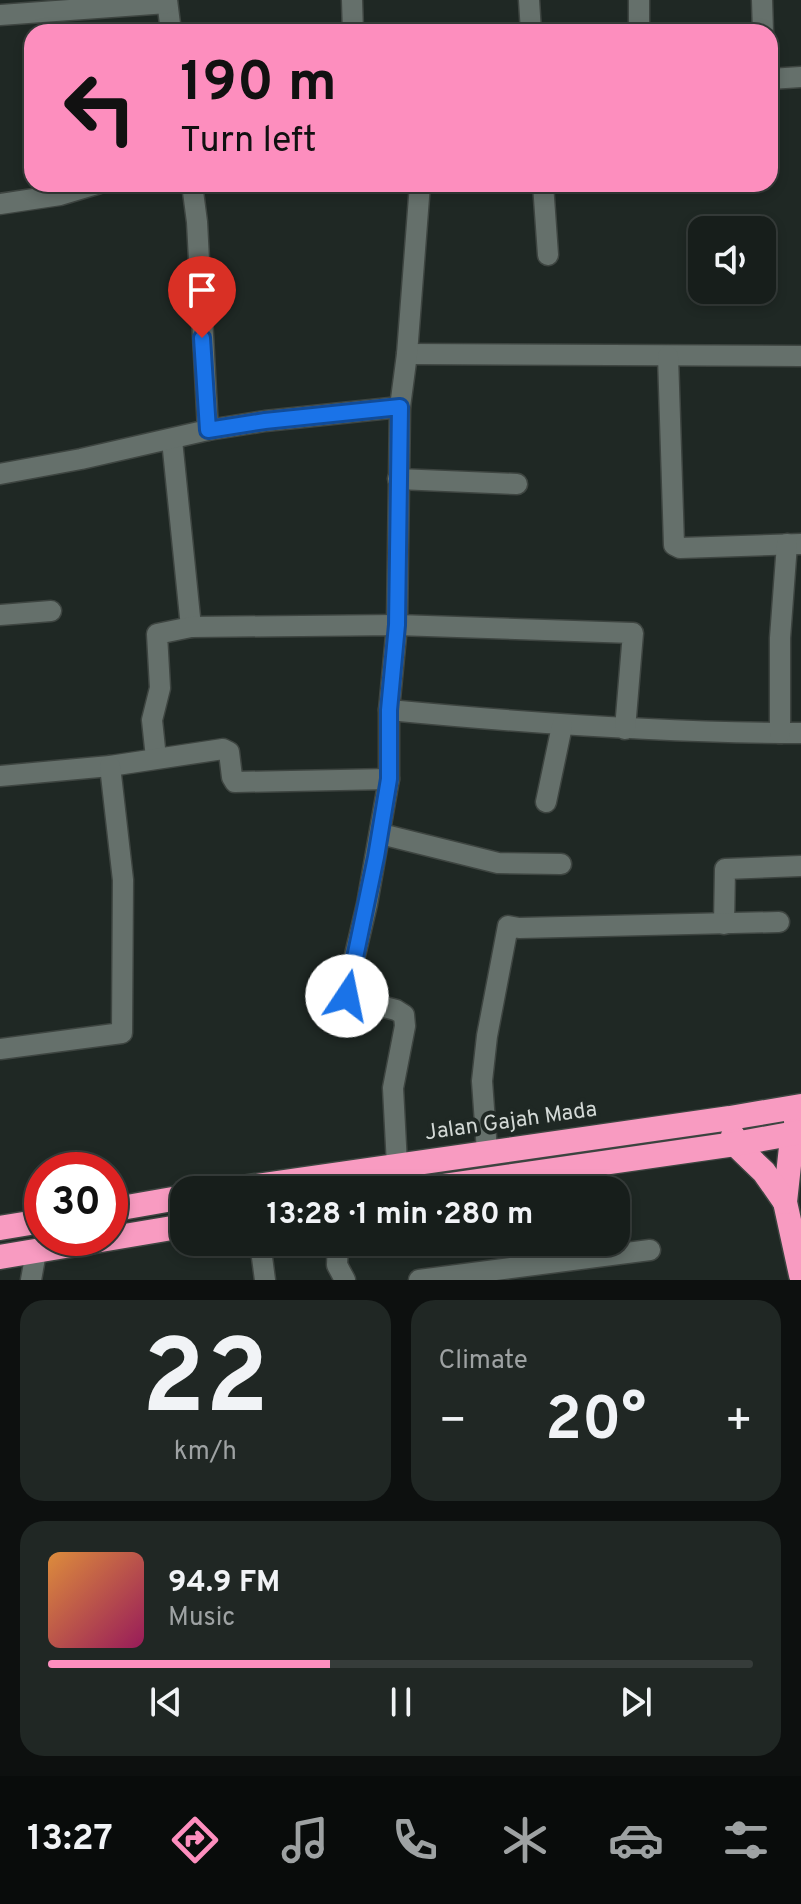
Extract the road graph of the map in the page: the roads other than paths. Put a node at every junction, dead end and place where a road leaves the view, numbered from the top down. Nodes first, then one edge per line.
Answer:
1 (352, 0) edge
2 (529, 0) edge
3 (639, 0) edge
4 (762, 0) edge
5 (167, 2) edge
6 (0, 15) edge
7 (170, 24) edge
8 (353, 24) edge
9 (530, 24) edge
10 (639, 24) edge
11 (763, 24) edge
12 (801, 77) edge
13 (778, 78) edge
14 (70, 192) edge
15 (193, 192) edge
16 (419, 192) edge
17 (544, 192) edge
18 (0, 204) edge
19 (548, 255) dead end
20 (407, 354) junction
21 (668, 356) junction
22 (801, 356) edge
23 (400, 407) junction
24 (208, 430) junction
25 (172, 440) junction
26 (0, 474) edge
27 (398, 479) junction
28 (517, 484) dead end
29 (794, 544) edge
30 (51, 611) dead end
31 (0, 615) edge
32 (397, 625) junction
33 (191, 627) junction
34 (389, 710) junction
35 (562, 726) junction
36 (625, 729) junction
37 (791, 733) edge
38 (156, 758) junction
39 (110, 766) junction
40 (0, 776) edge
41 (389, 779) junction
42 (546, 802) dead end
43 (381, 834) junction
44 (561, 864) dead end
45 (801, 866) edge
46 (779, 922) dead end
47 (724, 924) junction
48 (0, 1049) edge
49 (797, 1106) edge
50 (730, 1118) junction
51 (800, 1132) edge
52 (735, 1144) junction
53 (487, 1151) junction
54 (397, 1165) junction
55 (327, 1176) edge
56 (513, 1176) edge
57 (170, 1199) edge
58 (785, 1202) junction
59 (128, 1207) edge
60 (24, 1224) edge
61 (0, 1228) edge
62 (170, 1228) edge
63 (128, 1236) edge
64 (650, 1250) dead end
65 (24, 1254) edge
66 (35, 1256) edge
67 (262, 1256) edge
68 (337, 1256) edge
69 (0, 1257) edge
70 (801, 1275) edge
71 (31, 1280) edge
72 (265, 1280) edge
73 (345, 1280) edge
74 (419, 1280) edge

1 - 8 street
2 - 9 street
3 - 10 street
4 - 11 street
5 - 6 street
5 - 7 street
12 - 13 street
14 - 18 street
15 - 24 street
16 - 20 street
17 - 19 street
20 - 21 street
20 - 23 street
21 - 22 street
21 - 29 street
23 - 24 street
23 - 27 street
24 - 25 street
25 - 26 street
25 - 33 street
27 - 28 street
27 - 32 street
29 - 37 street
30 - 31 street
32 - 33 street
32 - 34 street
32 - 36 street
33 - 38 street
34 - 35 street
34 - 41 street
35 - 36 street
35 - 42 street
36 - 37 street
38 - 39 street
38 - 41 street
39 - 40 street
39 - 48 street
41 - 43 street
43 - 44 street
43 - 54 street
45 - 47 street
46 - 47 street
47 - 53 street
49 - 50 highway, Jalan Gajah Mada
49 - 51 highway
50 - 52 highway
50 - 53 highway, Jalan Gajah Mada
51 - 52 highway
51 - 58 highway
52 - 56 highway
52 - 58 highway
53 - 54 highway, Jalan Gajah Mada
54 - 55 highway, Jalan Gajah Mada
57 - 59 highway
58 - 70 highway
60 - 61 highway
62 - 63 highway
64 - 74 street
65 - 69 highway
66 - 71 street
67 - 72 street
68 - 73 street

